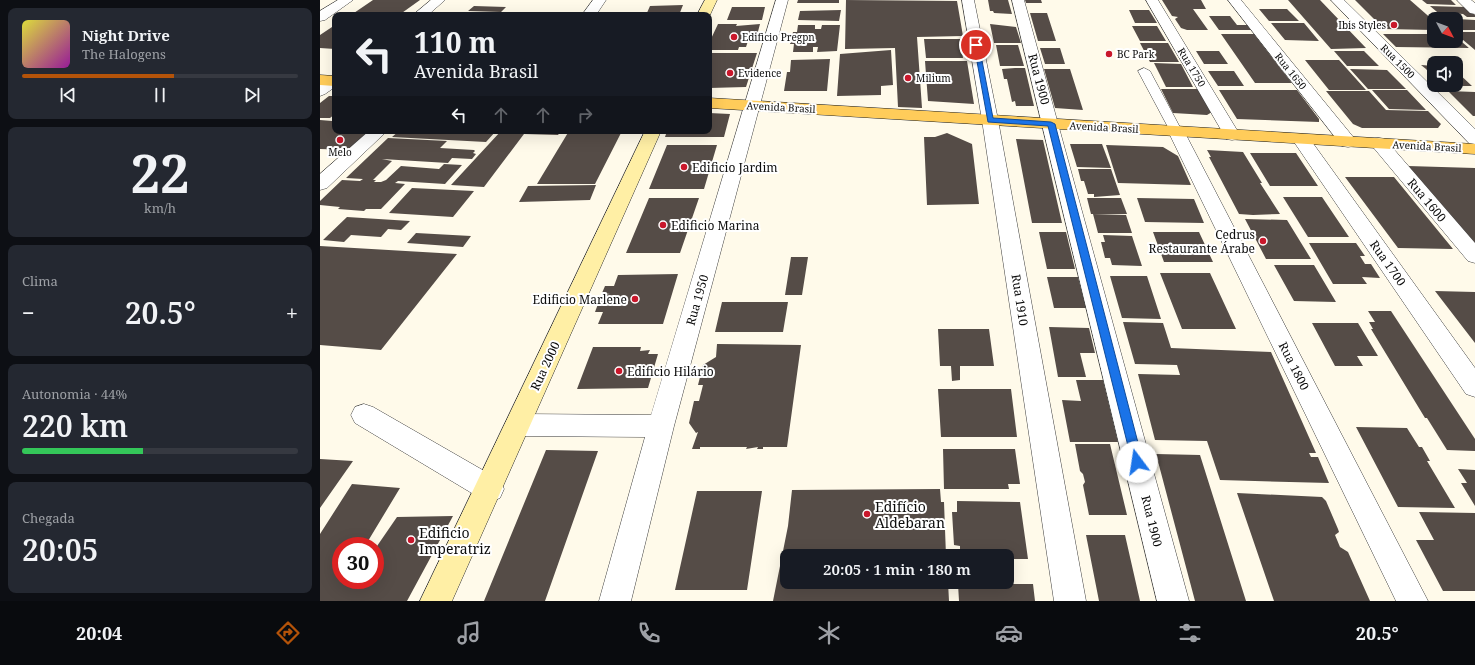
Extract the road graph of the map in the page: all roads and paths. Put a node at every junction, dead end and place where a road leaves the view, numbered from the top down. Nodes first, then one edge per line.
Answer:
1 (347, 0) edge
2 (439, 0) edge
3 (600, 0) edge
4 (711, 0) edge
5 (782, 0) edge
6 (968, 0) edge
7 (1018, 0) edge
8 (1152, 0) edge
9 (1234, 0) edge
10 (1337, 0) edge
11 (1462, 0) edge
12 (1475, 10) edge
13 (424, 12) edge
14 (590, 12) edge
15 (705, 12) edge
16 (320, 17) edge
17 (1144, 71) dead end
18 (331, 80) edge
19 (320, 91) edge
20 (712, 103) edge
21 (753, 106) junction
22 (990, 120) junction
23 (1051, 124) junction
24 (1176, 131) junction
25 (376, 134) edge
26 (652, 134) edge
27 (1232, 135) junction
28 (1301, 139) junction
29 (1475, 139) edge
30 (1348, 142) junction
31 (1379, 144) junction
32 (1475, 149) edge
33 (320, 184) edge
34 (1475, 256) edge
35 (1475, 387) edge
36 (364, 415) dead end
37 (519, 424) junction
38 (661, 426) junction
39 (490, 489) junction
40 (436, 601) edge
41 (615, 601) edge
42 (1070, 601) edge
43 (1173, 601) edge
44 (1412, 601) edge

1 - 16 street
2 - 13 street
3 - 14 street
4 - 15 main road
5 - 21 street, Rua 1950
6 - 22 street, Rua 1910
7 - 23 street, Rua 1900
8 - 27 street, Rua 1750
9 - 30 street, Rua 1650
10 - 29 street, Rua 1500
11 - 12 street
17 - 24 lane
18 - 19 street
20 - 21 main road, Avenida Brasil
21 - 22 main road, Avenida Brasil
21 - 38 street, Rua 1950
22 - 23 main road, Avenida Brasil
22 - 42 street, Rua 1910
23 - 24 main road, Avenida Brasil
23 - 43 street, Rua 1900
24 - 27 main road, Avenida Brasil
24 - 44 street, Rua 1800
25 - 33 street
26 - 37 main road, Rua 2000
27 - 28 main road, Avenida Brasil
28 - 30 main road, Avenida Brasil
28 - 35 street, Rua 1700
30 - 31 main road, Avenida Brasil
31 - 32 main road, Avenida Brasil
31 - 34 street, Rua 1600
36 - 39 street
37 - 38 street
37 - 39 main road, Rua 2000
38 - 41 street, Rua 1950
39 - 40 main road, Rua 2000

